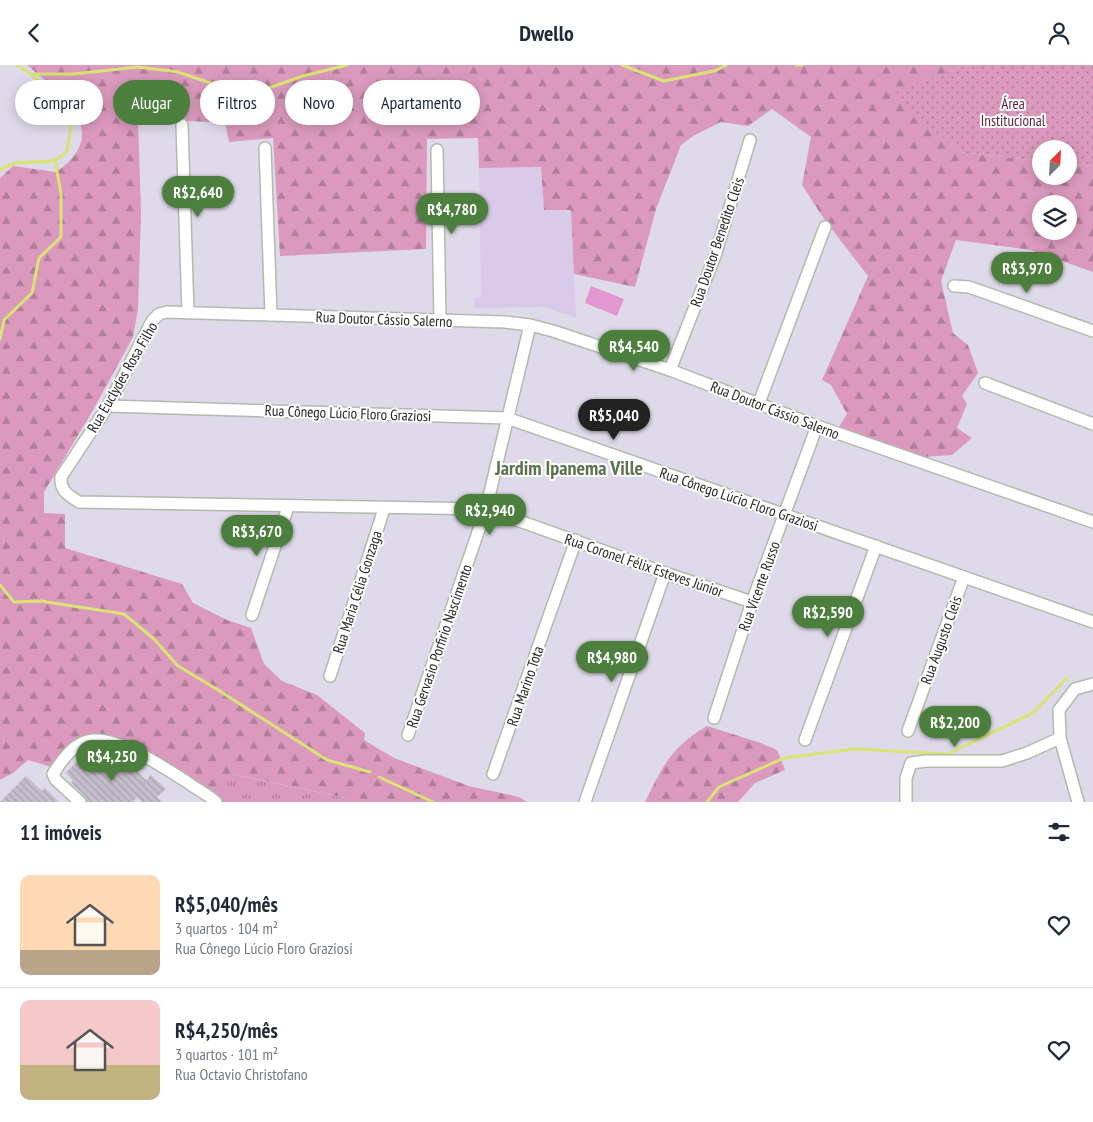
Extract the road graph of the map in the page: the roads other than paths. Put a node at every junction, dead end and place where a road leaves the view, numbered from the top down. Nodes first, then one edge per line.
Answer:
1 (182, 125) dead end
2 (750, 140) dead end
3 (265, 149) dead end
4 (437, 150) dead end
5 (826, 227) dead end
6 (954, 286) dead end
7 (188, 313) junction
8 (159, 314) joint
9 (271, 315) junction
10 (440, 321) junction
11 (530, 325) junction
12 (1093, 331) edge
13 (670, 371) junction
14 (985, 383) dead end
15 (759, 403) junction
16 (108, 406) junction
17 (508, 418) junction
18 (1093, 424) edge
19 (817, 426) junction
20 (63, 491) joint
21 (288, 507) junction
22 (384, 509) junction
23 (486, 509) junction
24 (784, 515) junction
25 (1091, 519) edge
26 (576, 540) junction
27 (876, 546) junction
28 (665, 573) junction
29 (964, 577) junction
30 (752, 602) junction
31 (252, 615) dead end
32 (1093, 622) edge
33 (330, 675) dead end
34 (1093, 684) edge
35 (714, 717) dead end
36 (908, 731) dead end
37 (408, 735) dead end
38 (1060, 738) junction
39 (805, 740) dead end
40 (493, 774) dead end
41 (80, 802) edge
42 (216, 802) edge
43 (585, 802) edge
44 (906, 802) edge
45 (1078, 802) edge

1 - 7 street
2 - 13 street, Rua Doutor Benedito Cleis
3 - 9 street
4 - 10 street
5 - 15 street
6 - 12 street
7 - 8 street, Rua Doutor Cássio Salerno
7 - 9 street, Rua Doutor Cássio Salerno
8 - 16 street, Rua Euclydes Rosa Filho
9 - 10 street, Rua Doutor Cássio Salerno
10 - 11 street, Rua Doutor Cássio Salerno
11 - 13 street, Rua Doutor Cássio Salerno
11 - 17 street, Rua Gervasio Porfirio Nascimento
13 - 15 street, Rua Doutor Cássio Salerno
14 - 18 street
15 - 19 street, Rua Doutor Cássio Salerno
16 - 17 street, Rua Cônego Lúcio Floro Graziosi
16 - 20 street, Rua Euclydes Rosa Filho
17 - 23 street, Rua Gervasio Porfirio Nascimento
17 - 24 street, Rua Cônego Lúcio Floro Graziosi
19 - 24 street, Rua Vicente Russo
19 - 25 street, Rua Doutor Cássio Salerno
20 - 21 street, Rua Coronel Félix Esteves Júnior
21 - 22 street, Rua Coronel Félix Esteves Júnior
21 - 31 street
22 - 23 street, Rua Coronel Félix Esteves Júnior
22 - 33 street, Rua Maria Célia Gonzaga
23 - 26 street, Rua Coronel Félix Esteves Júnior
23 - 37 street, Rua Gervasio Porfirio Nascimento
24 - 27 street, Rua Cônego Lúcio Floro Graziosi
24 - 30 street, Rua Vicente Russo
26 - 28 street, Rua Coronel Félix Esteves Júnior
26 - 40 street, Rua Marino Tota
27 - 29 street, Rua Cônego Lúcio Floro Graziosi
27 - 39 street
28 - 30 street, Rua Coronel Félix Esteves Júnior
28 - 43 street
29 - 32 street, Rua Cônego Lúcio Floro Graziosi
29 - 36 street, Rua Augusto Cleis
30 - 35 street, Rua Vicente Russo
34 - 38 street
38 - 44 street
38 - 45 street
41 - 42 street

